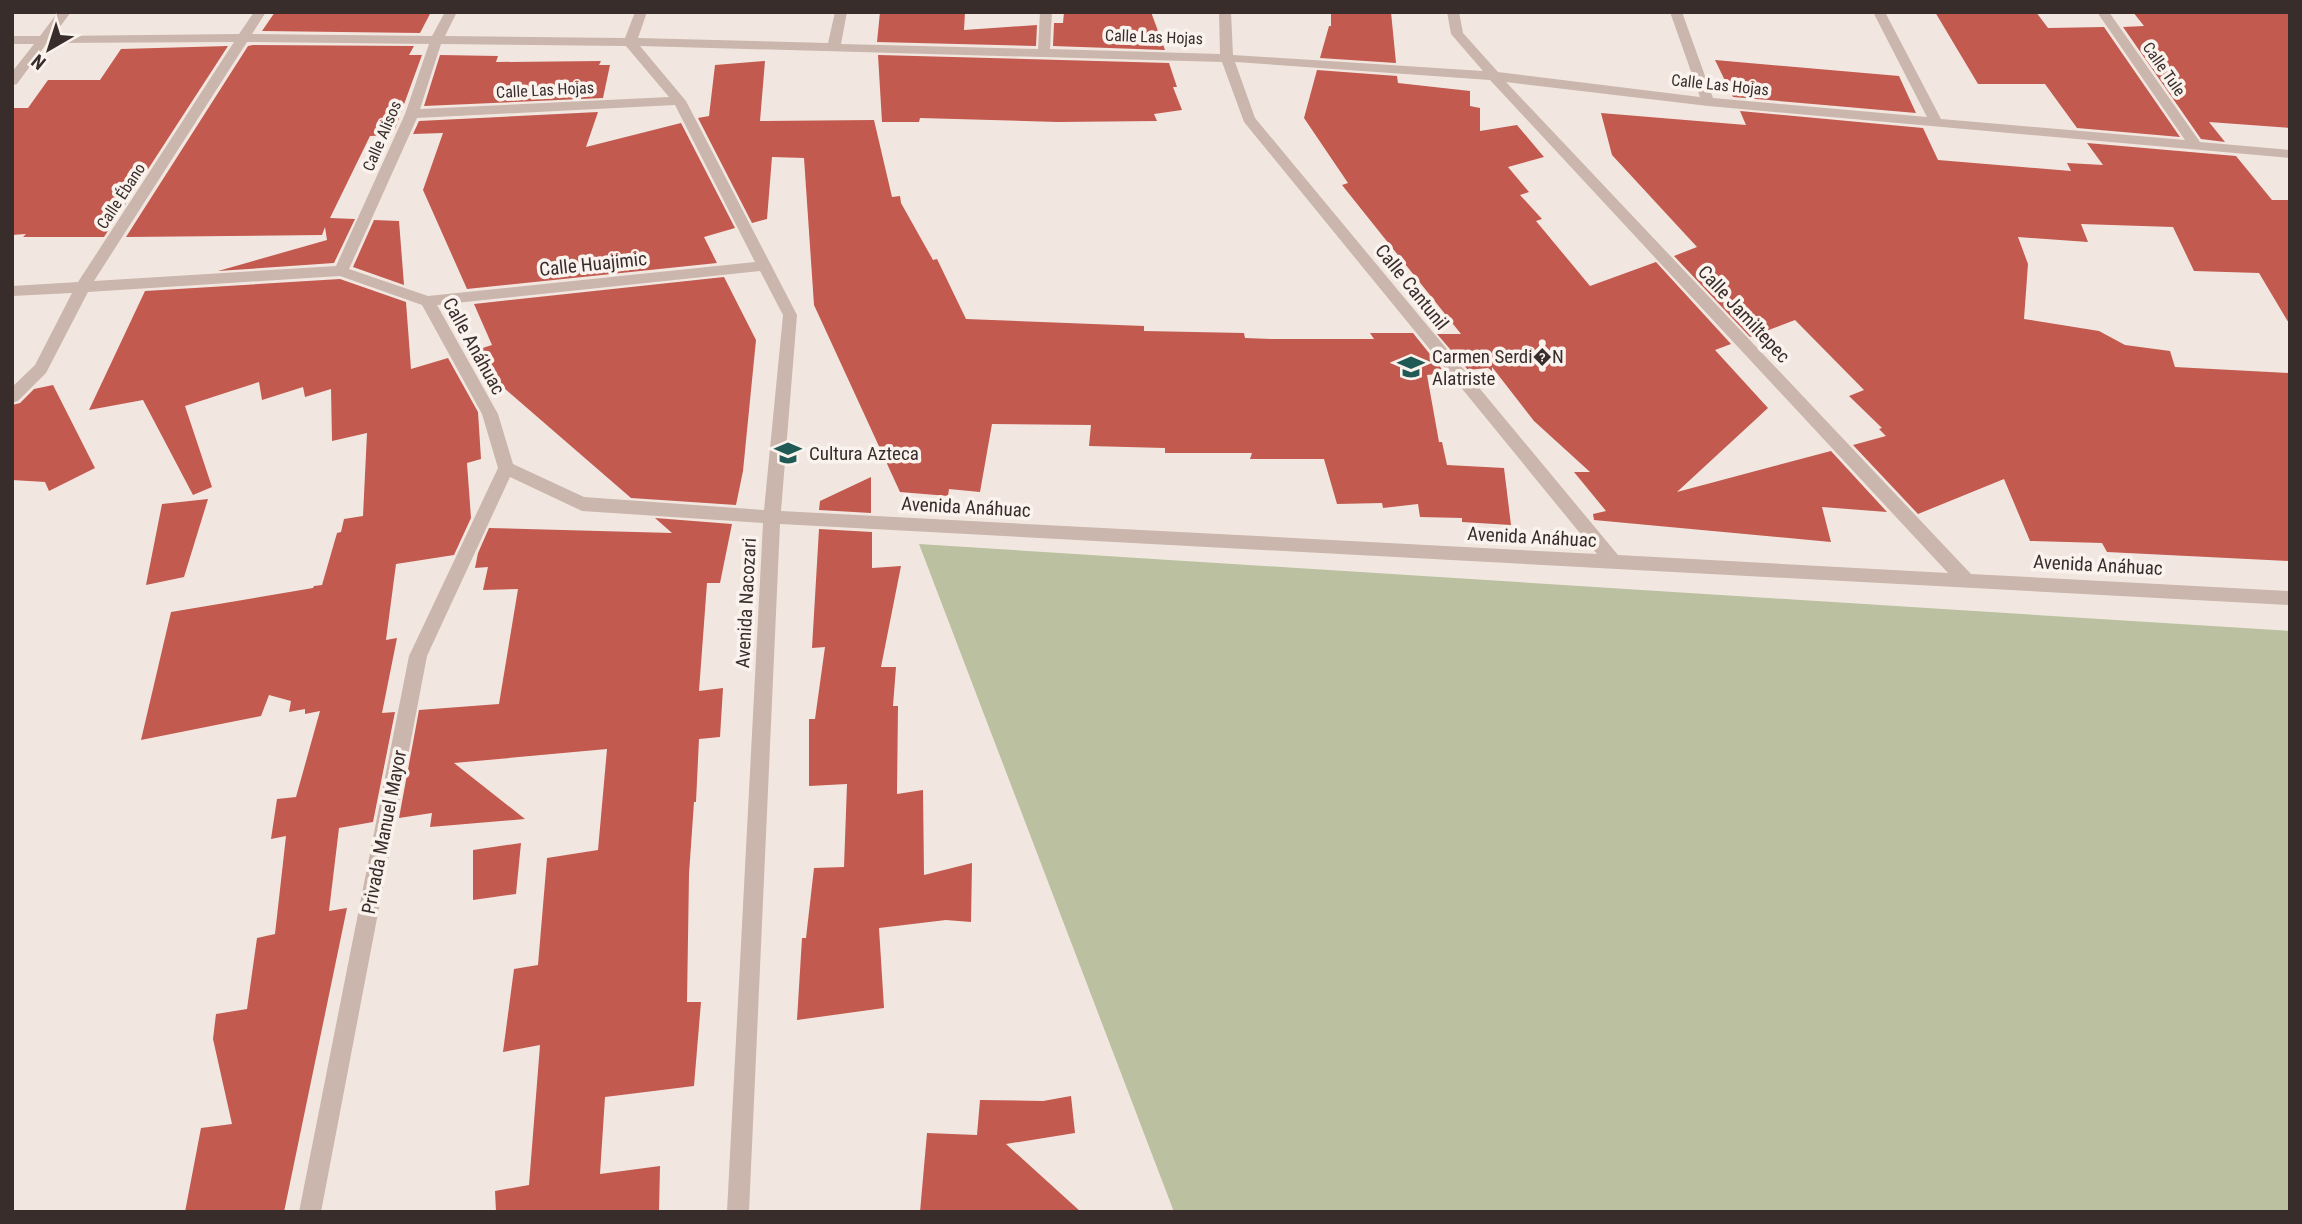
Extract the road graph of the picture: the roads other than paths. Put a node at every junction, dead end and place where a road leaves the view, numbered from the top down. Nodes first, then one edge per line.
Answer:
1 (65, 12) edge
2 (260, 12) edge
3 (451, 12) edge
4 (641, 12) edge
5 (841, 12) edge
6 (1046, 12) edge
7 (1225, 12) edge
8 (1453, 12) edge
9 (1676, 12) edge
10 (1879, 12) edge
11 (2103, 12) edge
12 (244, 38) junction
13 (43, 39) junction
14 (12, 40) edge
15 (436, 41) junction
16 (630, 42) junction
17 (834, 47) junction
18 (1044, 51) junction
19 (1227, 58) junction
20 (1494, 76) junction
21 (12, 81) edge
22 (679, 101) junction
23 (1708, 102) junction
24 (412, 114) junction
25 (1937, 123) junction
26 (2196, 146) junction
27 (2290, 154) edge
28 (763, 266) junction
29 (341, 271) junction
30 (82, 288) junction
31 (12, 291) edge
32 (427, 301) junction
33 (12, 397) edge
34 (506, 468) junction
35 (772, 517) junction
36 (1614, 563) junction
37 (1965, 579) junction
38 (2290, 598) edge
39 (310, 1212) edge
40 (738, 1212) edge

1 - 13 street
2 - 12 street, Calle Ébano
3 - 15 street, Calle Alisos
4 - 16 street
5 - 17 street
6 - 18 street
7 - 19 street, Calle Cantunil
8 - 20 street, Calle Jamiltepec
9 - 23 street
10 - 25 street
11 - 26 street, Calle Tule
12 - 13 street, Calle Las Hojas
12 - 15 street, Calle Las Hojas
12 - 30 street, Calle Ébano
13 - 14 street, Calle Las Hojas
13 - 21 street
15 - 16 street, Calle Las Hojas
15 - 24 street, Calle Alisos
16 - 17 street, Calle Las Hojas
16 - 22 street, Avenida Nacozari
17 - 18 street, Calle Las Hojas
18 - 19 street, Calle Las Hojas
19 - 20 street, Calle Las Hojas
19 - 36 street, Calle Cantunil
20 - 23 street, Calle Las Hojas
20 - 37 street, Calle Jamiltepec
22 - 24 street, Calle Las Hojas
22 - 28 street, Avenida Nacozari
23 - 25 street, Calle Las Hojas
24 - 29 street, Calle Alisos
25 - 26 street, Calle Las Hojas
26 - 27 street, Calle Las Hojas
28 - 32 street, Calle Huajimic
28 - 35 street, Avenida Nacozari
29 - 30 street, Calle Anáhuac
29 - 32 street, Calle Anáhuac
30 - 31 street, Calle Anáhuac
30 - 33 street, Calle Ébano
32 - 34 street, Calle Anáhuac
34 - 35 street
34 - 39 street, Privada Manuel Mayor
35 - 36 street, Avenida Anáhuac
35 - 40 street, Avenida Nacozari
36 - 37 street, Avenida Anáhuac
37 - 38 street, Avenida Anáhuac

